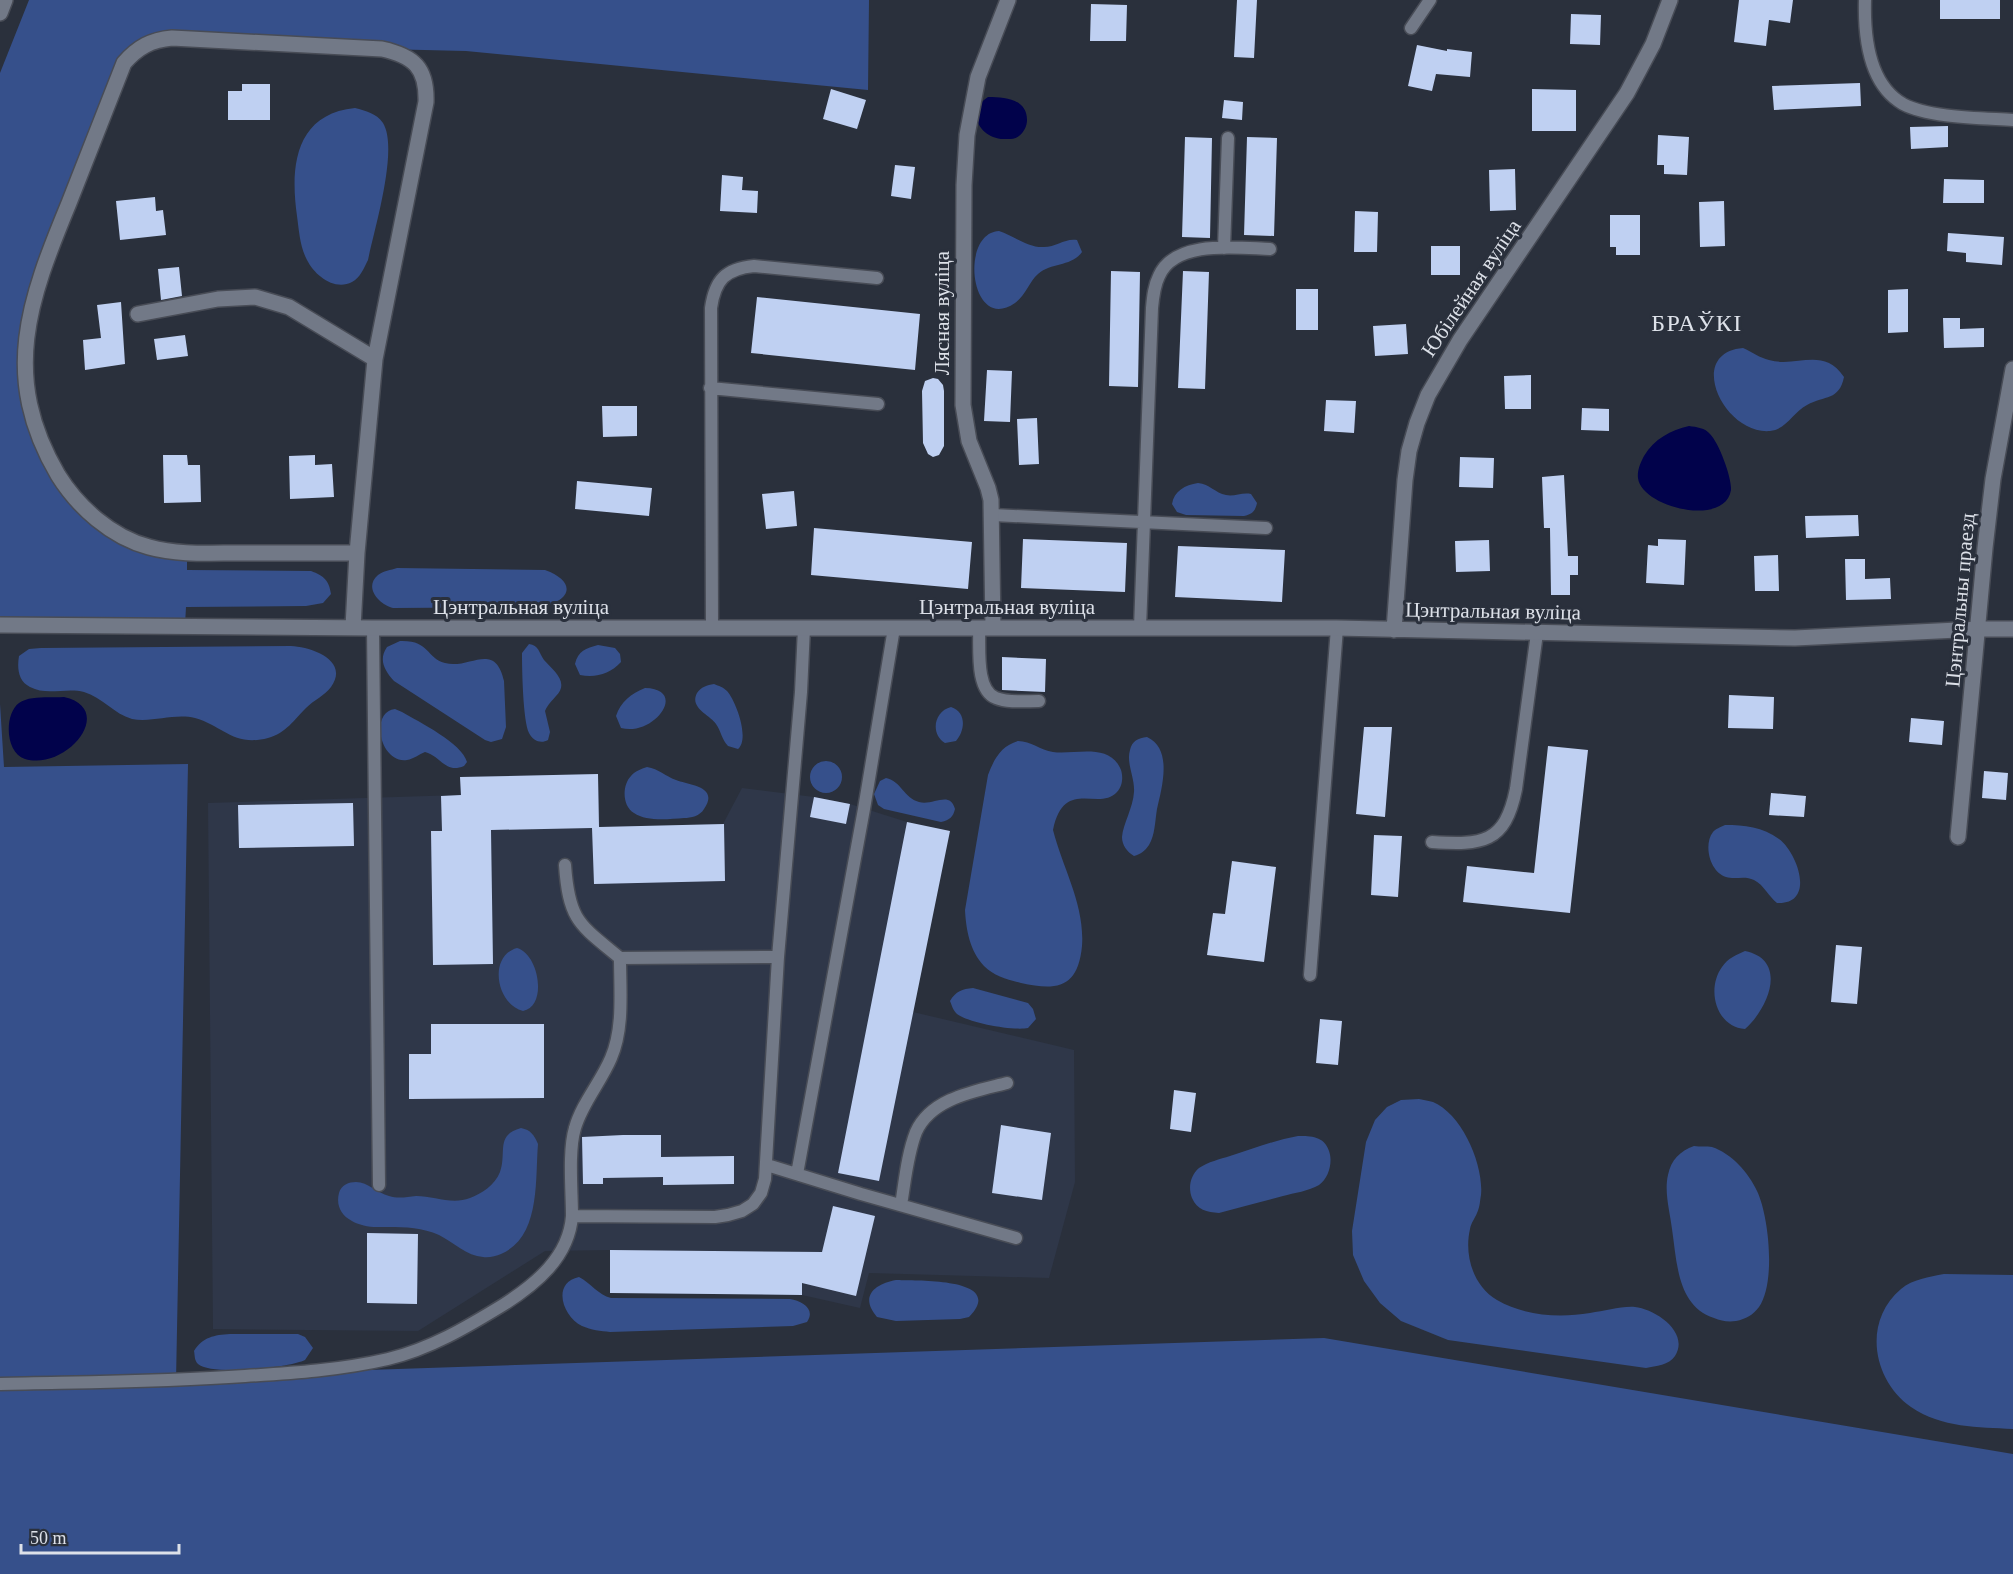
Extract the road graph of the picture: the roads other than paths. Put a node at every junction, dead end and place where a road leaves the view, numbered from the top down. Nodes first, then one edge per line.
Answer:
1 (5, 0) edge
2 (1008, 0) edge
3 (1430, 0) edge
4 (1670, 0) edge
5 (1865, 0) edge
6 (0, 13) edge
7 (1412, 28) dead end
8 (2013, 120) edge
9 (1228, 138) dead end
10 (1224, 248) junction
11 (1270, 249) dead end
12 (877, 278) dead end
13 (138, 315) dead end
14 (375, 359) junction
15 (2013, 369) edge
16 (710, 388) junction
17 (878, 404) dead end
18 (993, 514) junction
19 (1143, 522) junction
20 (1266, 528) dead end
21 (357, 553) junction
22 (0, 625) edge
23 (353, 627) junction
24 (373, 627) junction
25 (712, 628) junction
26 (804, 628) junction
27 (894, 628) junction
28 (986, 628) junction
29 (1140, 628) junction
30 (1337, 628) junction
31 (1978, 629) junction
32 (2013, 629) edge
33 (1394, 630) junction
34 (1537, 633) junction
35 (1039, 701) dead end
36 (1958, 837) dead end
37 (1432, 842) dead end
38 (565, 865) dead end
39 (778, 957) junction
40 (620, 958) junction
41 (1310, 975) dead end
42 (1007, 1083) dead end
43 (767, 1164) junction
44 (797, 1174) junction
45 (379, 1185) dead end
46 (901, 1205) junction
47 (572, 1216) junction
48 (1016, 1238) dead end
49 (0, 1384) edge

1 - 6 street
2 - 18 street, Лясная вуліца
3 - 7 lane
4 - 33 street, Юбілейная вуліца
5 - 8 lane
9 - 10 lane
10 - 11 lane
10 - 19 lane
12 - 16 lane
13 - 14 street
14 - 21 street
14 - 21 street
15 - 31 street, Цэнтральны праезд
16 - 17 lane
16 - 25 lane
18 - 19 lane
18 - 28 street, Лясная вуліца
19 - 20 lane
19 - 29 lane
21 - 23 street
22 - 23 street, Цэнтральная вуліца
23 - 24 street, Цэнтральная вуліца
24 - 25 street, Цэнтральная вуліца
24 - 45 lane
25 - 26 street, Цэнтральная вуліца
26 - 27 street, Цэнтральная вуліца
26 - 39 lane
27 - 28 street, Цэнтральная вуліца
27 - 44 lane
28 - 29 street, Цэнтральная вуліца
28 - 35 lane
29 - 30 street, Цэнтральная вуліца
30 - 33 street, Цэнтральная вуліца
30 - 41 lane
31 - 32 street, Цэнтральная вуліца
31 - 34 street, Цэнтральная вуліца
31 - 36 street, Цэнтральны праезд
33 - 34 street, Цэнтральная вуліца
34 - 37 lane
38 - 40 lane
39 - 40 lane
39 - 43 lane
40 - 47 lane
42 - 46 lane
43 - 44 lane
43 - 47 lane
44 - 46 lane
46 - 48 lane
47 - 49 lane

